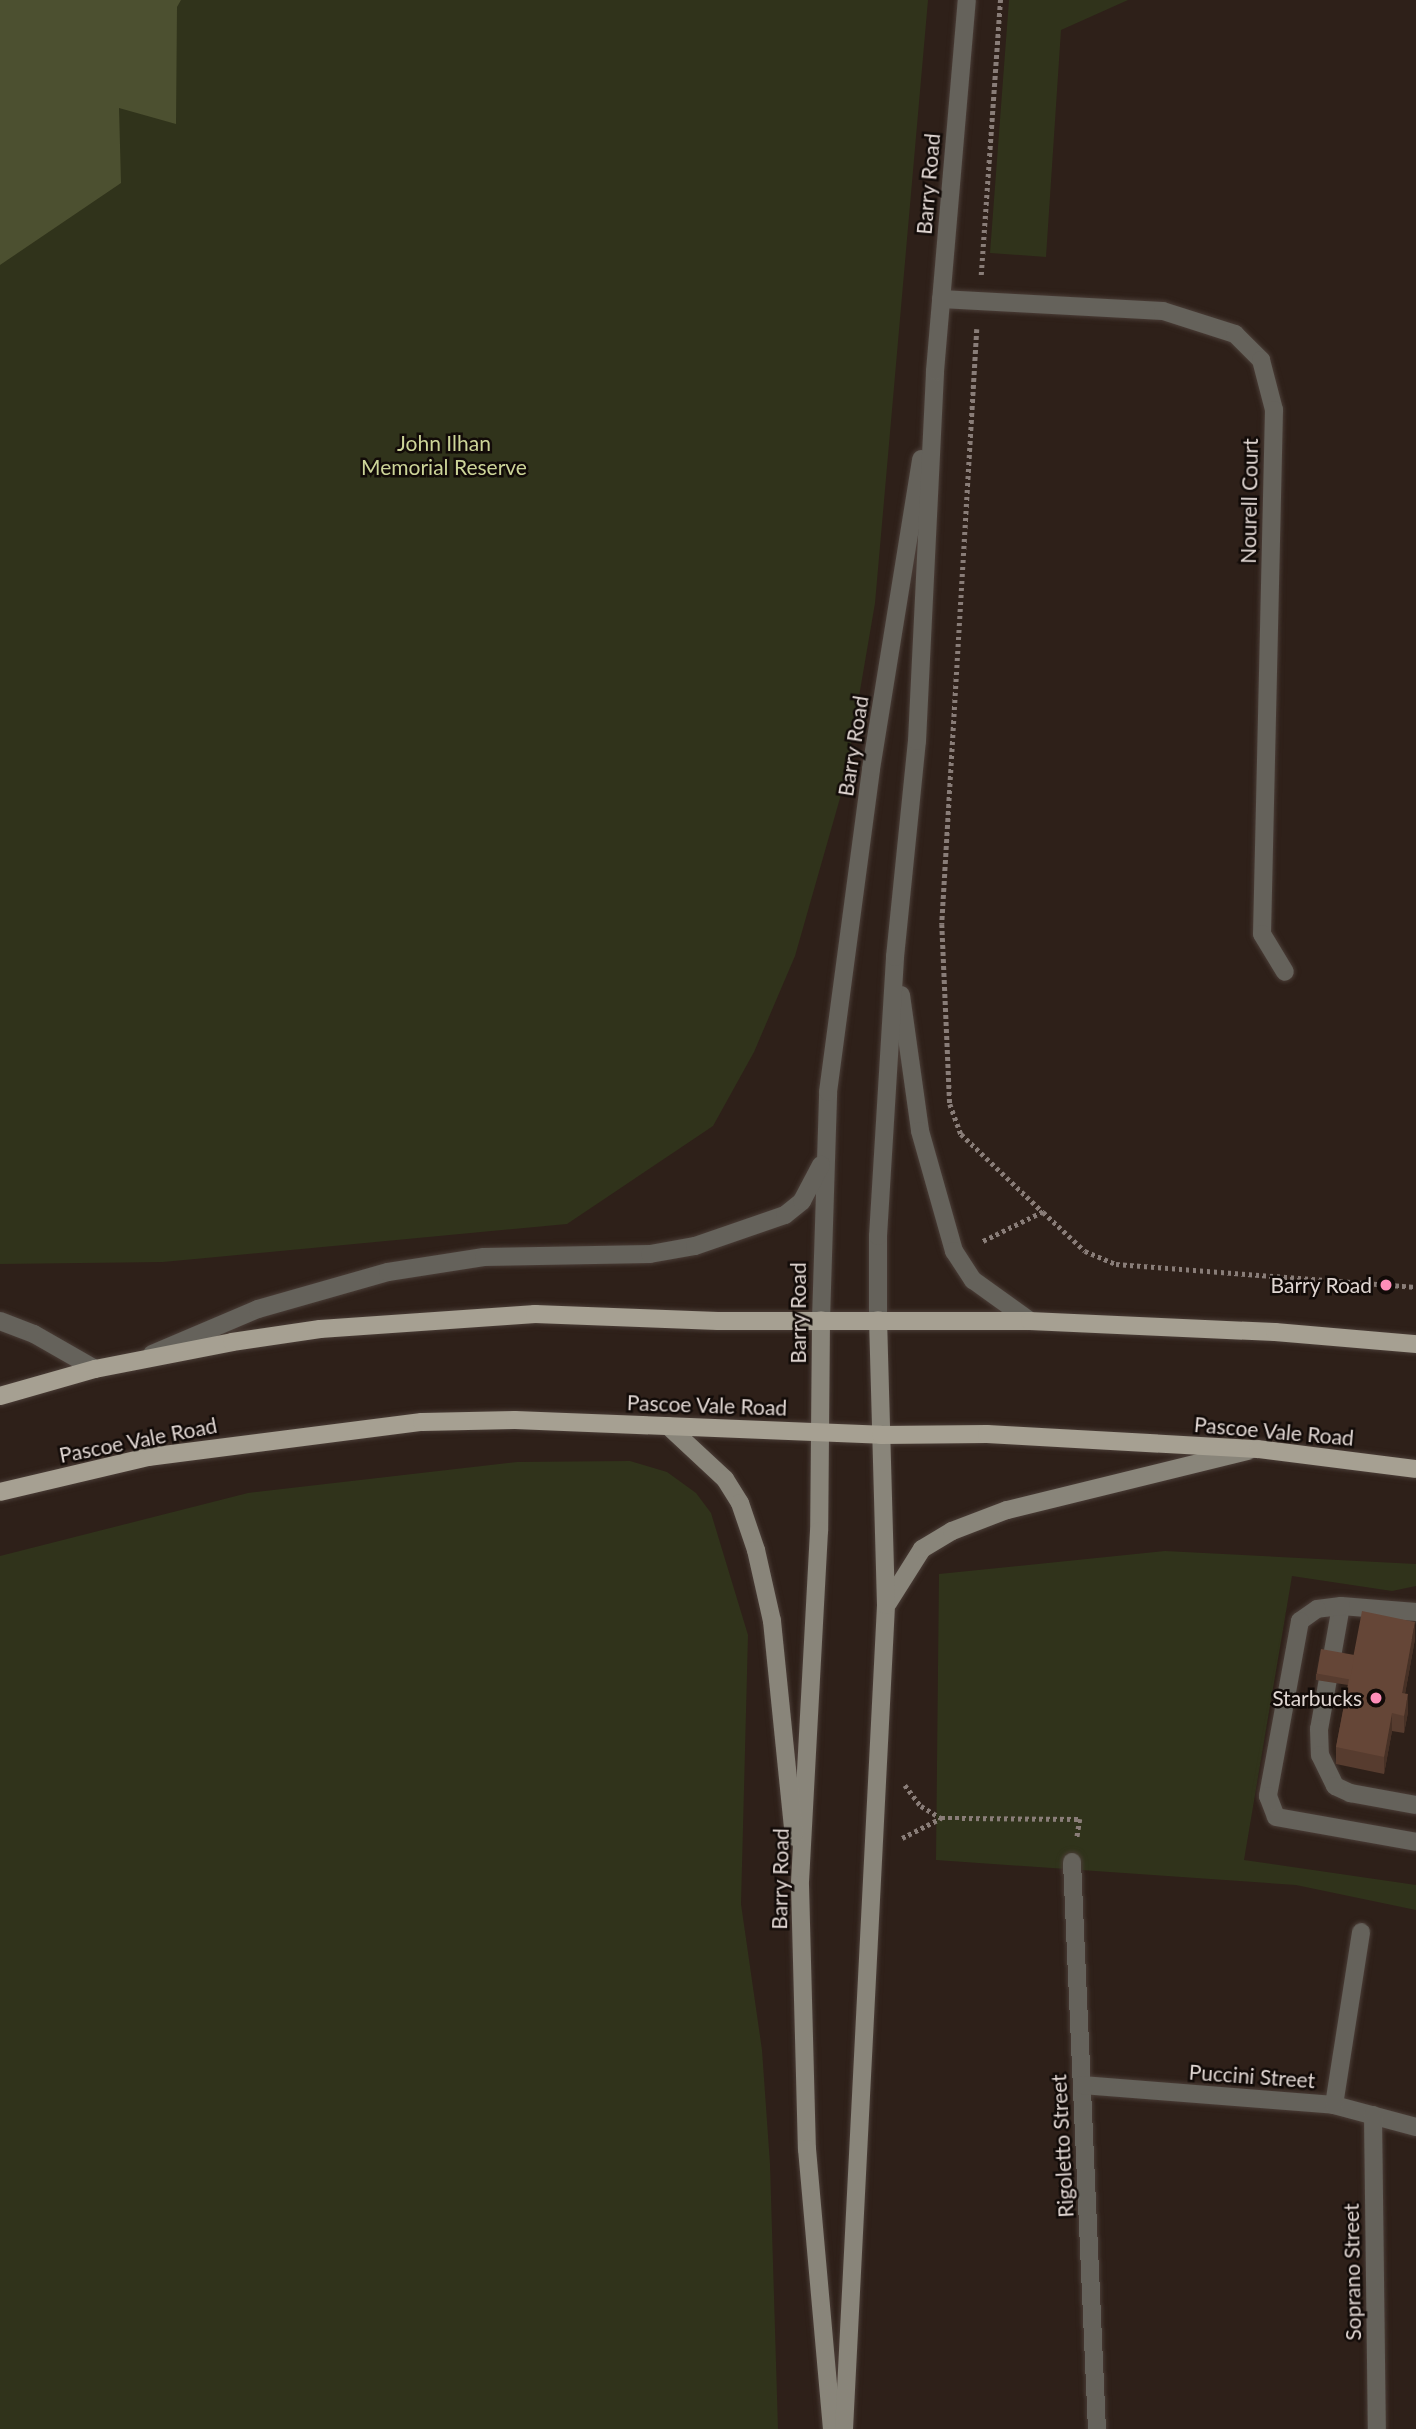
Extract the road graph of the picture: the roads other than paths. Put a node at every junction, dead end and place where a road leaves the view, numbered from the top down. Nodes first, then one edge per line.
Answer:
1 (967, 0) edge
2 (941, 299) junction
3 (935, 371) junction
4 (895, 957) junction
5 (1285, 972) dead end
6 (823, 1162) junction
7 (821, 1320) junction
8 (878, 1320) junction
9 (0, 1321) edge
10 (1030, 1321) junction
11 (1416, 1344) edge
12 (135, 1361) junction
13 (95, 1369) junction
14 (0, 1396) edge
15 (668, 1426) junction
16 (821, 1432) junction
17 (881, 1435) junction
18 (1258, 1449) junction
19 (1416, 1469) edge
20 (0, 1492) edge
21 (886, 1605) junction
22 (1341, 1606) junction
23 (1416, 1612) edge
24 (1416, 1805) edge
25 (1416, 1842) edge
26 (1072, 1862) dead end
27 (800, 1885) junction
28 (1361, 1932) dead end
29 (1082, 2085) junction
30 (1334, 2105) junction
31 (1373, 2115) junction
32 (1416, 2127) edge
33 (832, 2429) edge
34 (844, 2429) edge
35 (1097, 2429) edge
36 (1377, 2429) edge

1 - 2 street, Barry Road
2 - 3 street, Barry Road
2 - 5 street, Nourell Court
3 - 4 street, Barry Road
3 - 6 street, Barry Road
4 - 8 street, Barry Road
4 - 10 street
6 - 7 street, Barry Road
6 - 12 street
7 - 8 main road
7 - 12 main road
7 - 16 main road, Barry Road
8 - 10 main road
8 - 17 main road, Barry Road
9 - 13 street
10 - 11 main road
12 - 13 main road
13 - 14 main road
15 - 16 main road, Pascoe Vale Road
15 - 20 main road, Pascoe Vale Road
15 - 27 main road
16 - 17 main road, Pascoe Vale Road
16 - 27 main road, Barry Road
17 - 18 main road, Pascoe Vale Road
17 - 21 main road, Barry Road
18 - 19 main road, Pascoe Vale Road
18 - 21 main road
21 - 34 main road, Barry Road
22 - 23 street
22 - 24 street
22 - 25 street
26 - 29 street, Rigoletto Street
27 - 33 main road, Barry Road
28 - 30 street
29 - 30 street, Puccini Street
29 - 35 street, Rigoletto Street
30 - 31 street, Puccini Street
31 - 32 street, Puccini Street
31 - 36 street, Soprano Street

